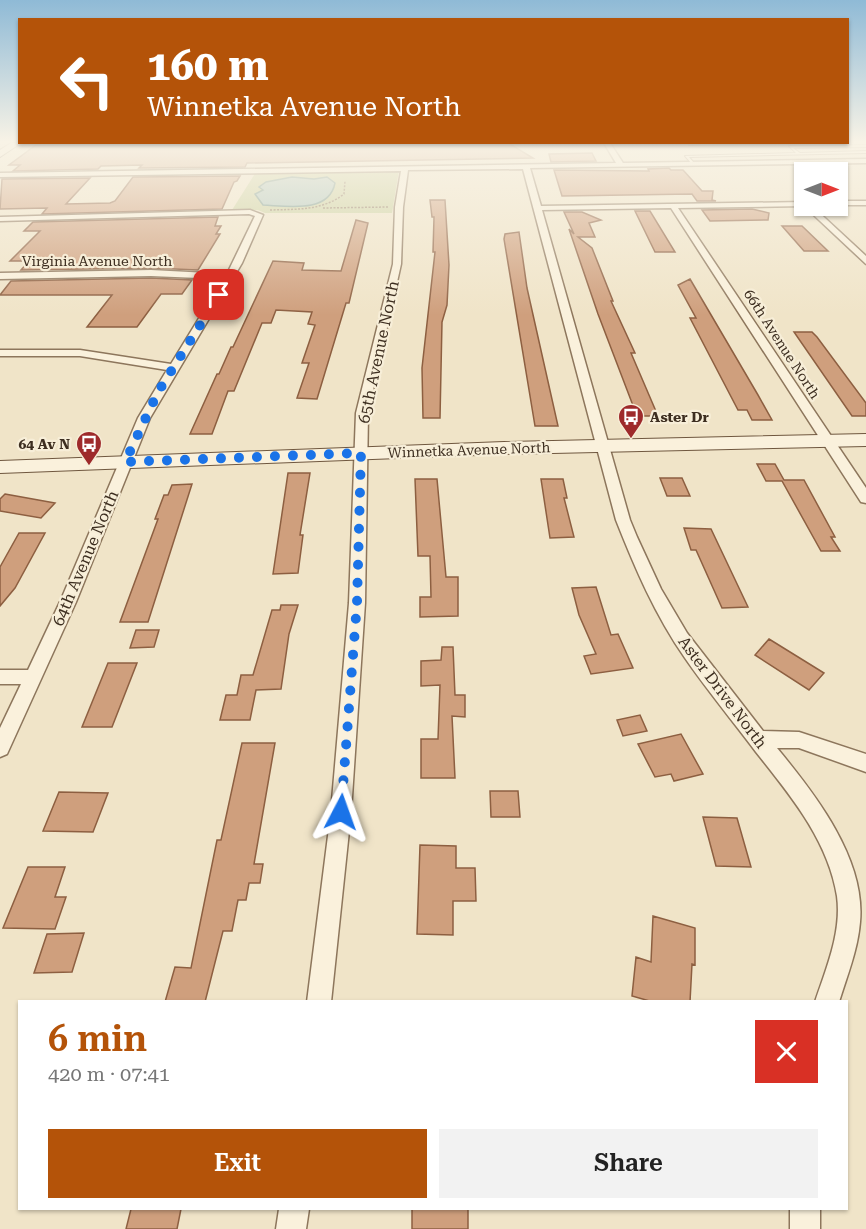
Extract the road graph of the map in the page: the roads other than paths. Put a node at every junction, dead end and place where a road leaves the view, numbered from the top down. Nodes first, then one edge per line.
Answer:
1 (400, 200) edge
2 (536, 200) edge
3 (848, 203) edge
4 (866, 203) edge
5 (794, 204) edge
6 (673, 206) junction
7 (538, 208) junction
8 (819, 216) edge
9 (0, 219) edge
10 (866, 261) edge
11 (0, 276) edge
12 (230, 277) junction
13 (0, 354) edge
14 (174, 368) junction
15 (866, 440) edge
16 (827, 441) junction
17 (602, 446) junction
18 (361, 453) junction
19 (125, 462) junction
20 (0, 467) edge
21 (866, 499) edge
22 (34, 676) junction
23 (0, 677) edge
24 (759, 739) junction
25 (0, 748) edge
26 (866, 763) edge
27 (319, 1000) edge
28 (828, 1000) edge
29 (294, 1210) edge
30 (805, 1210) edge
31 (291, 1229) edge
32 (805, 1229) edge

1 - 18 street, 65th Avenue North
2 - 7 street, Aster Drive North
3 - 4 street
5 - 6 street
6 - 7 street
6 - 16 street, 66th Avenue North
7 - 17 street, Aster Drive North
8 - 10 street
9 - 12 street, 64th Avenue North
11 - 12 street, Virginia Avenue North
12 - 14 street, 64th Avenue North
13 - 14 street
14 - 19 street, 64th Avenue North
15 - 16 street, Winnetka Avenue North
16 - 17 street, Winnetka Avenue North
16 - 21 street, 66th Avenue North
17 - 18 street, Winnetka Avenue North
17 - 24 street, Aster Drive North
18 - 19 street, Winnetka Avenue North
18 - 27 street, 65th Avenue North
19 - 20 street, Winnetka Avenue North
19 - 22 street, 64th Avenue North
22 - 23 street
22 - 25 street, 64th Avenue North
24 - 26 street
24 - 28 street, Aster Drive North
29 - 31 street
30 - 32 street

